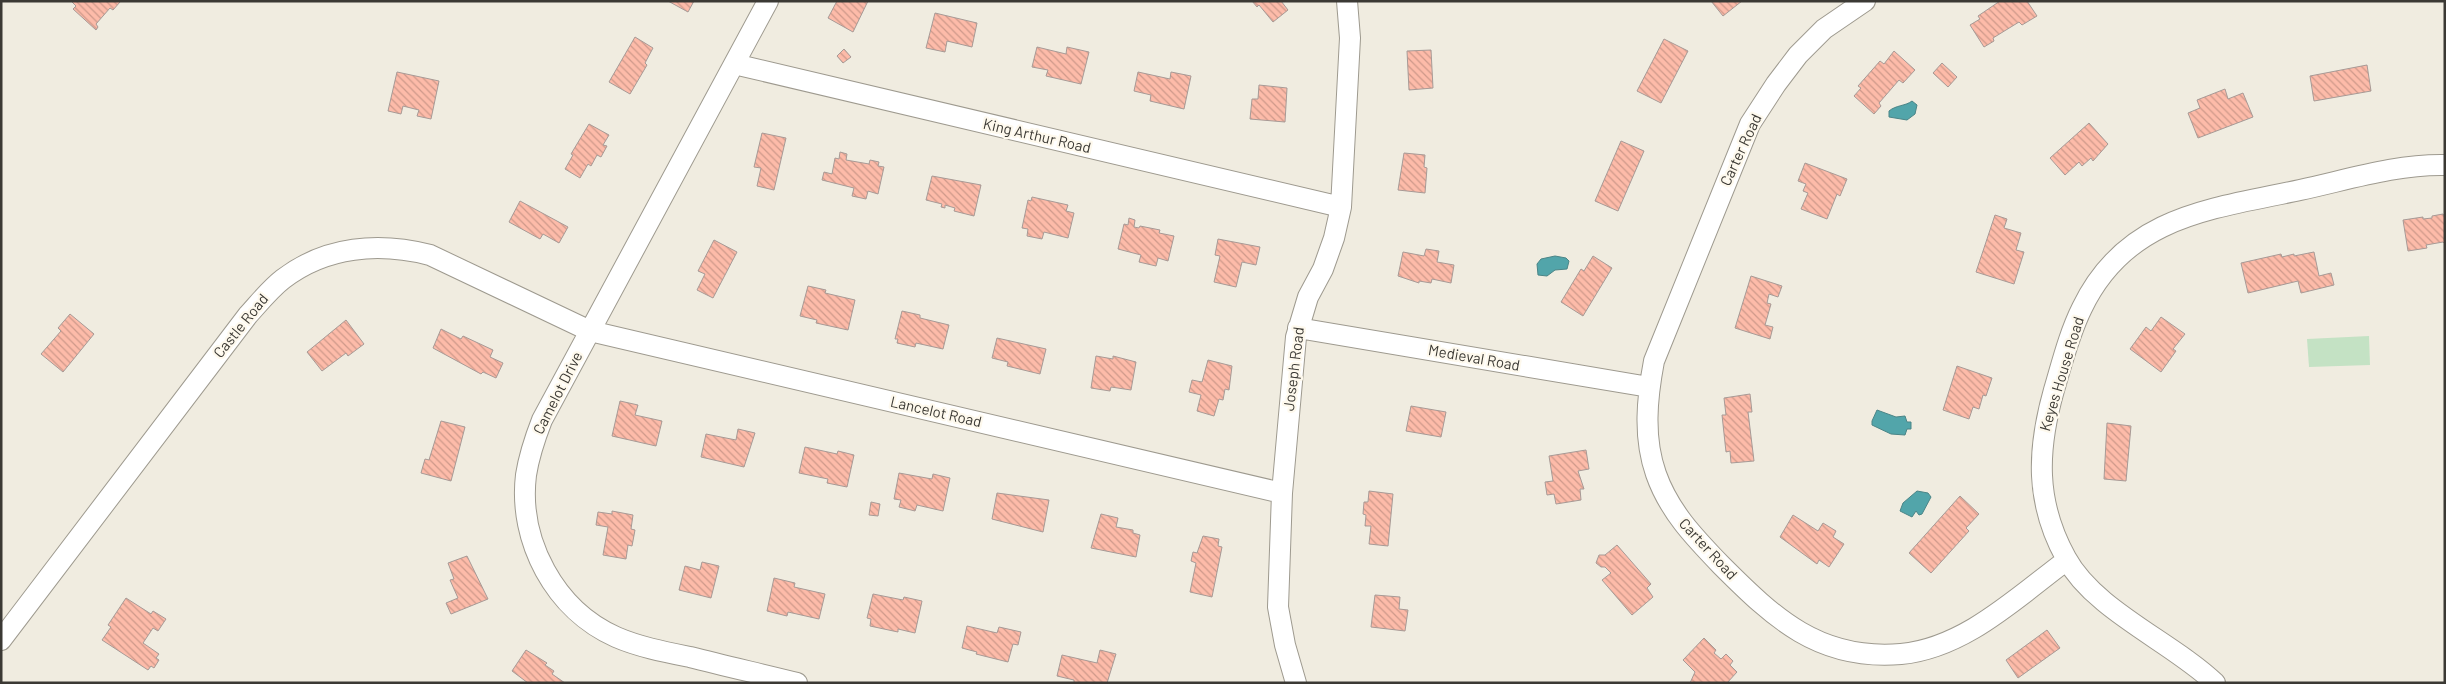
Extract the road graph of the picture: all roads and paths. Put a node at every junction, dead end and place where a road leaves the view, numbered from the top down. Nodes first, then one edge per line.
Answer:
1 (768, 1) edge
2 (1347, 1) edge
3 (1865, 1) edge
4 (734, 64) junction
5 (2445, 165) edge
6 (1341, 207) junction
7 (1298, 328) junction
8 (590, 331) junction
9 (1649, 387) junction
10 (1282, 493) junction
11 (2067, 560) junction
12 (1, 640) edge
13 (797, 683) edge
14 (1296, 683) edge
15 (2215, 683) edge

1 - 4 street, Camelot Drive
2 - 6 street, Joseph Road
3 - 9 street, Carter Road
4 - 6 street, King Arthur Road
4 - 8 street, Camelot Drive
5 - 11 street, Keyes House Road
6 - 7 street, Joseph Road
7 - 9 street, Medieval Road
7 - 10 street, Joseph Road
8 - 10 street, Lancelot Road
8 - 12 street, Castle Road
8 - 13 street, Camelot Drive
9 - 11 street, Carter Road
10 - 14 street, Joseph Road
11 - 15 street, Keyes House Road

